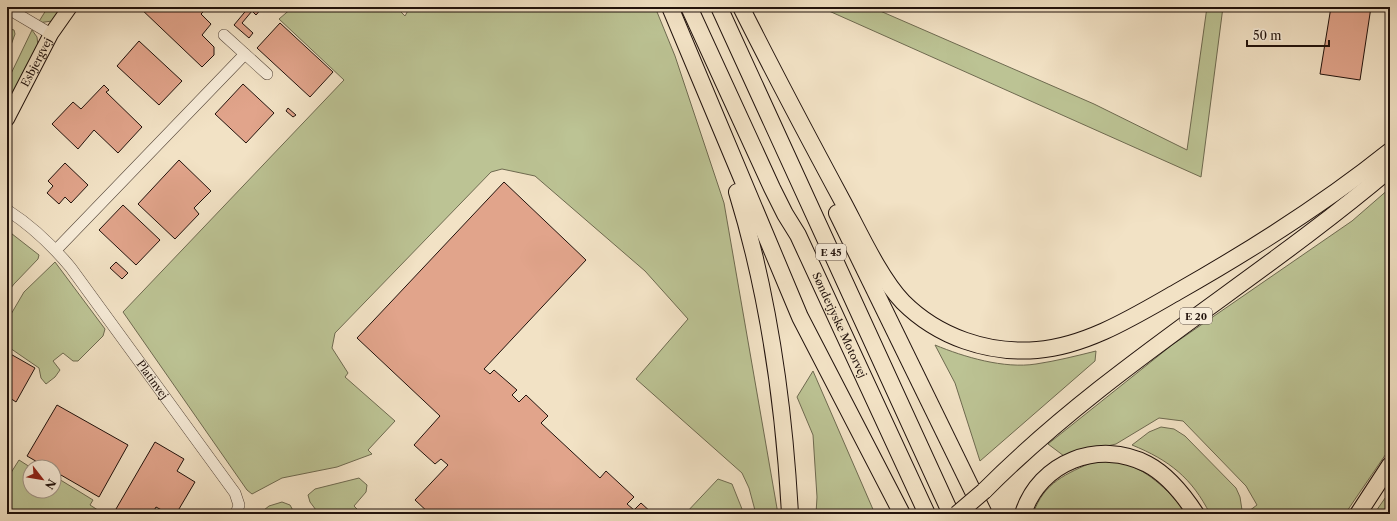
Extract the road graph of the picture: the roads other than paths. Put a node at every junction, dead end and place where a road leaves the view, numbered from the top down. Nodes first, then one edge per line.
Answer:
1 (70, 7) edge
2 (670, 7) edge
3 (689, 7) edge
4 (719, 7) edge
5 (741, 7) edge
6 (7, 8) edge
7 (51, 34) junction
8 (224, 35) dead end
9 (245, 54) junction
10 (770, 66) junction
11 (267, 74) dead end
12 (710, 106) junction
13 (7, 119) edge
14 (1390, 151) edge
15 (1390, 169) edge
16 (7, 210) edge
17 (56, 250) junction
18 (1390, 465) edge
19 (984, 491) junction
20 (236, 514) edge
21 (790, 514) edge
22 (902, 514) edge
23 (927, 514) edge
24 (950, 514) edge
25 (957, 514) edge
26 (964, 514) edge
27 (984, 514) edge
28 (1023, 514) edge
29 (1196, 514) edge
30 (1358, 514) edge

1 - 7 main road, Esbjergvej
2 - 12 highway
3 - 23 highway, Sønderjyske Motorvej / E 45
4 - 24 highway, Sønderjyske Motorvej / E 45
5 - 10 highway
6 - 7 street
7 - 13 main road, Esbjergvej
8 - 9 street
9 - 11 street
9 - 17 street
10 - 14 highway
10 - 27 highway
12 - 21 highway
12 - 22 highway
15 - 19 highway, E 20
16 - 17 street, Platinvej
17 - 20 street, Platinvej
18 - 30 highway
19 - 25 highway, bridge
19 - 26 highway, E 20, bridge
28 - 29 highway

